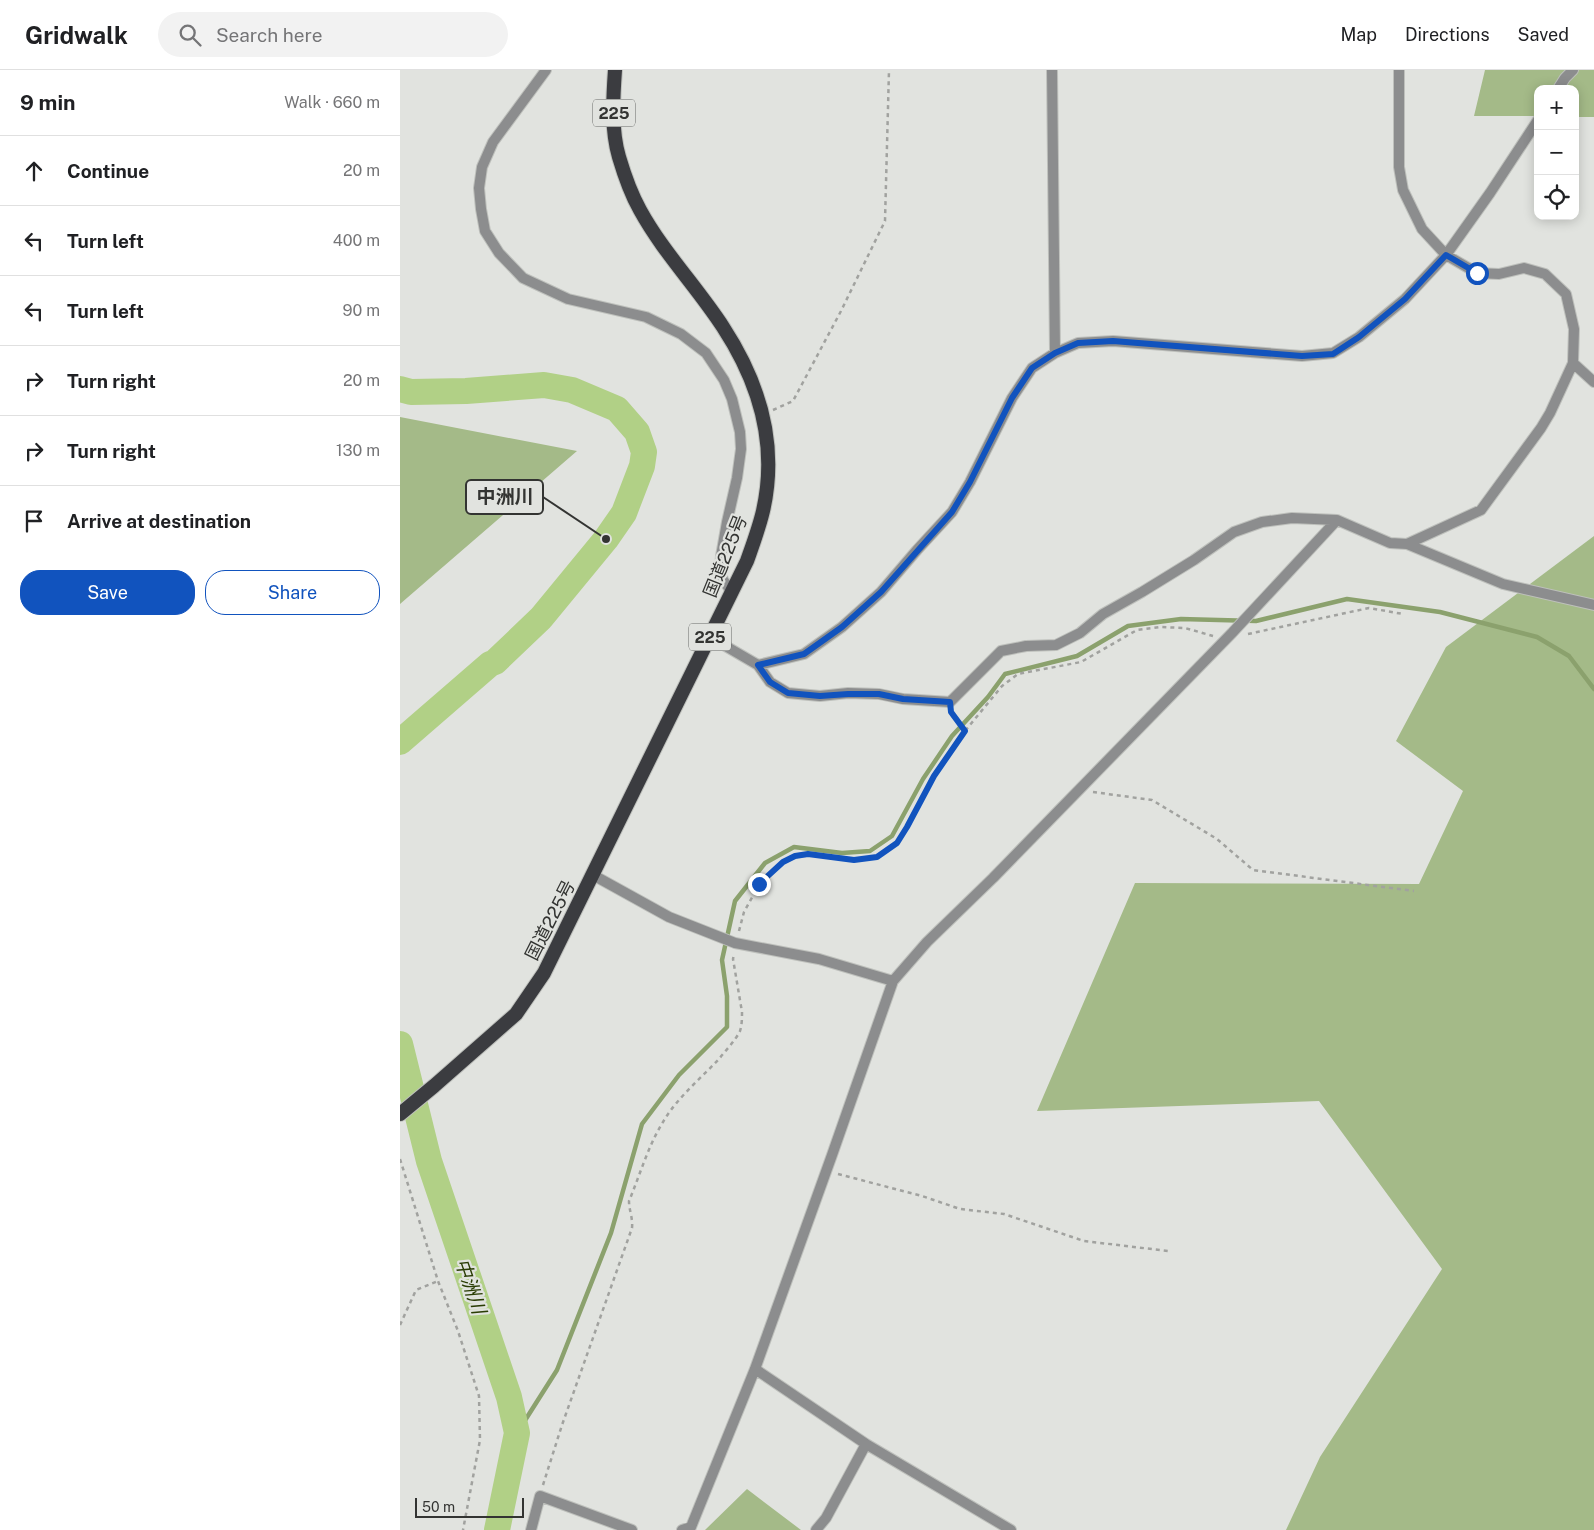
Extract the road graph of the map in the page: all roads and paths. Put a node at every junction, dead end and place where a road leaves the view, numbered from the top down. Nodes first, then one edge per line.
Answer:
1 (546, 70) edge
2 (615, 70) edge
3 (889, 70) edge
4 (1052, 70) edge
5 (1399, 70) edge
6 (1573, 70) edge
7 (1561, 85) edge
8 (1534, 126) edge
9 (1446, 255) junction
10 (1055, 353) junction
11 (1572, 363) junction
12 (1594, 382) edge
13 (763, 415) junction
14 (1338, 520) junction
15 (1407, 544) junction
16 (732, 592) junction
17 (1594, 605) edge
18 (1403, 614) dead end
19 (710, 636) junction
20 (1226, 639) junction
21 (758, 665) junction
22 (950, 702) junction
23 (965, 731) junction
24 (1080, 790) junction
25 (593, 875) junction
26 (1414, 891) dead end
27 (736, 943) junction
28 (893, 981) junction
29 (400, 1114) edge
30 (400, 1159) edge
31 (827, 1171) junction
32 (1168, 1251) dead end
33 (438, 1281) junction
34 (400, 1325) edge
35 (755, 1369) junction
36 (866, 1444) junction
37 (540, 1496) junction
38 (463, 1530) edge
39 (531, 1530) edge
40 (632, 1530) edge
41 (682, 1530) edge
42 (816, 1530) edge
43 (1011, 1530) edge

1 - 16 street
2 - 13 highway, 国道225号 / 225
3 - 13 path
4 - 10 street
5 - 9 street
6 - 7 street
8 - 9 street
9 - 10 street
9 - 11 street
10 - 21 street
11 - 12 street
11 - 15 street
13 - 16 highway, 国道225号 / 225
14 - 15 street
14 - 20 street
14 - 22 street
15 - 17 street
16 - 19 highway, 国道225号 / 225
18 - 20 path
19 - 21 street
19 - 25 highway, 国道225号 / 225
20 - 23 path
20 - 24 street
21 - 22 street
22 - 23 path
23 - 27 path
24 - 26 path
24 - 28 street
25 - 27 street
25 - 29 highway, 国道225号 / 225
27 - 28 street
27 - 37 path
28 - 31 street
30 - 33 path
31 - 32 path
31 - 35 street
33 - 34 path
33 - 38 path
35 - 36 street
35 - 41 street
36 - 42 street
36 - 43 street
37 - 39 street
37 - 40 street

